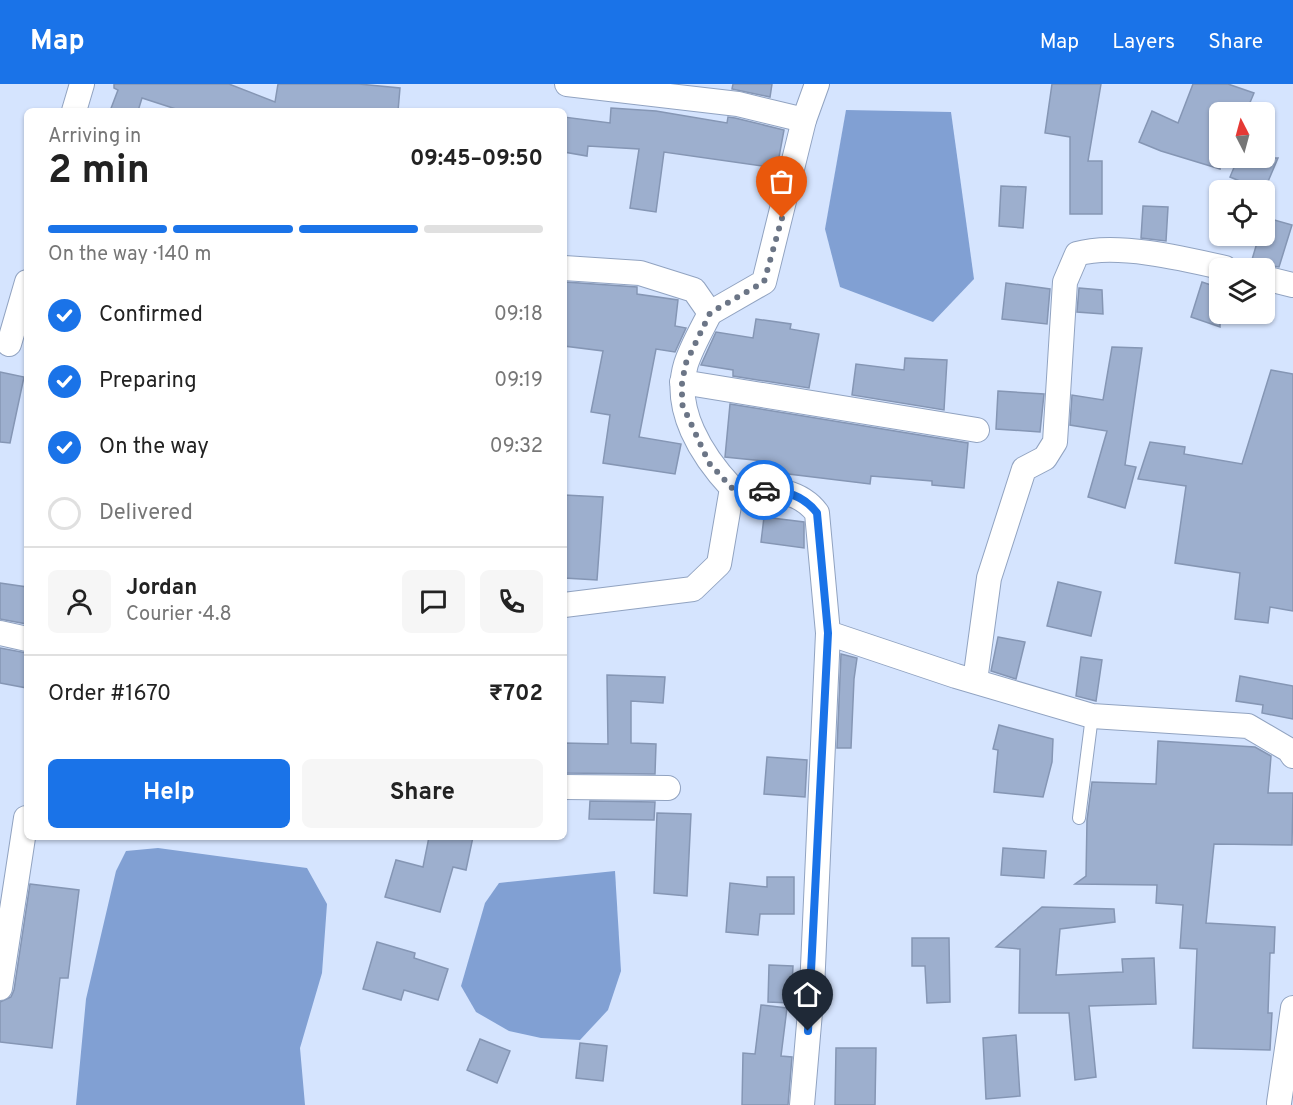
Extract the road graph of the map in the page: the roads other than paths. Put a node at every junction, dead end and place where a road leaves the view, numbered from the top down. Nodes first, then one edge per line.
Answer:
1 (82, 84) edge
2 (567, 84) edge
3 (817, 84) edge
4 (75, 108) edge
5 (804, 120) junction
6 (1209, 264) edge
7 (567, 268) edge
8 (1275, 281) edge
9 (1293, 285) edge
10 (24, 295) edge
11 (710, 313) junction
12 (12, 345) edge
13 (682, 382) junction
14 (978, 430) dead end
15 (732, 488) junction
16 (567, 605) edge
17 (0, 633) edge
18 (828, 633) junction
19 (24, 638) edge
20 (975, 681) junction
21 (1092, 716) junction
22 (1293, 756) edge
23 (567, 787) edge
24 (668, 788) dead end
25 (1079, 818) dead end
26 (24, 831) edge
27 (0, 988) edge
28 (1293, 1008) edge
29 (1279, 1103) dead end
30 (802, 1105) edge

1 - 4 street
2 - 5 street
3 - 5 street
5 - 11 street
6 - 20 street
7 - 11 street
8 - 9 street
10 - 12 street
11 - 13 street
13 - 14 street
13 - 15 street
15 - 16 street
15 - 18 street
17 - 19 street
18 - 20 street
18 - 30 street
20 - 21 street
21 - 22 street
21 - 25 lane
23 - 24 street
26 - 27 street
28 - 29 street

